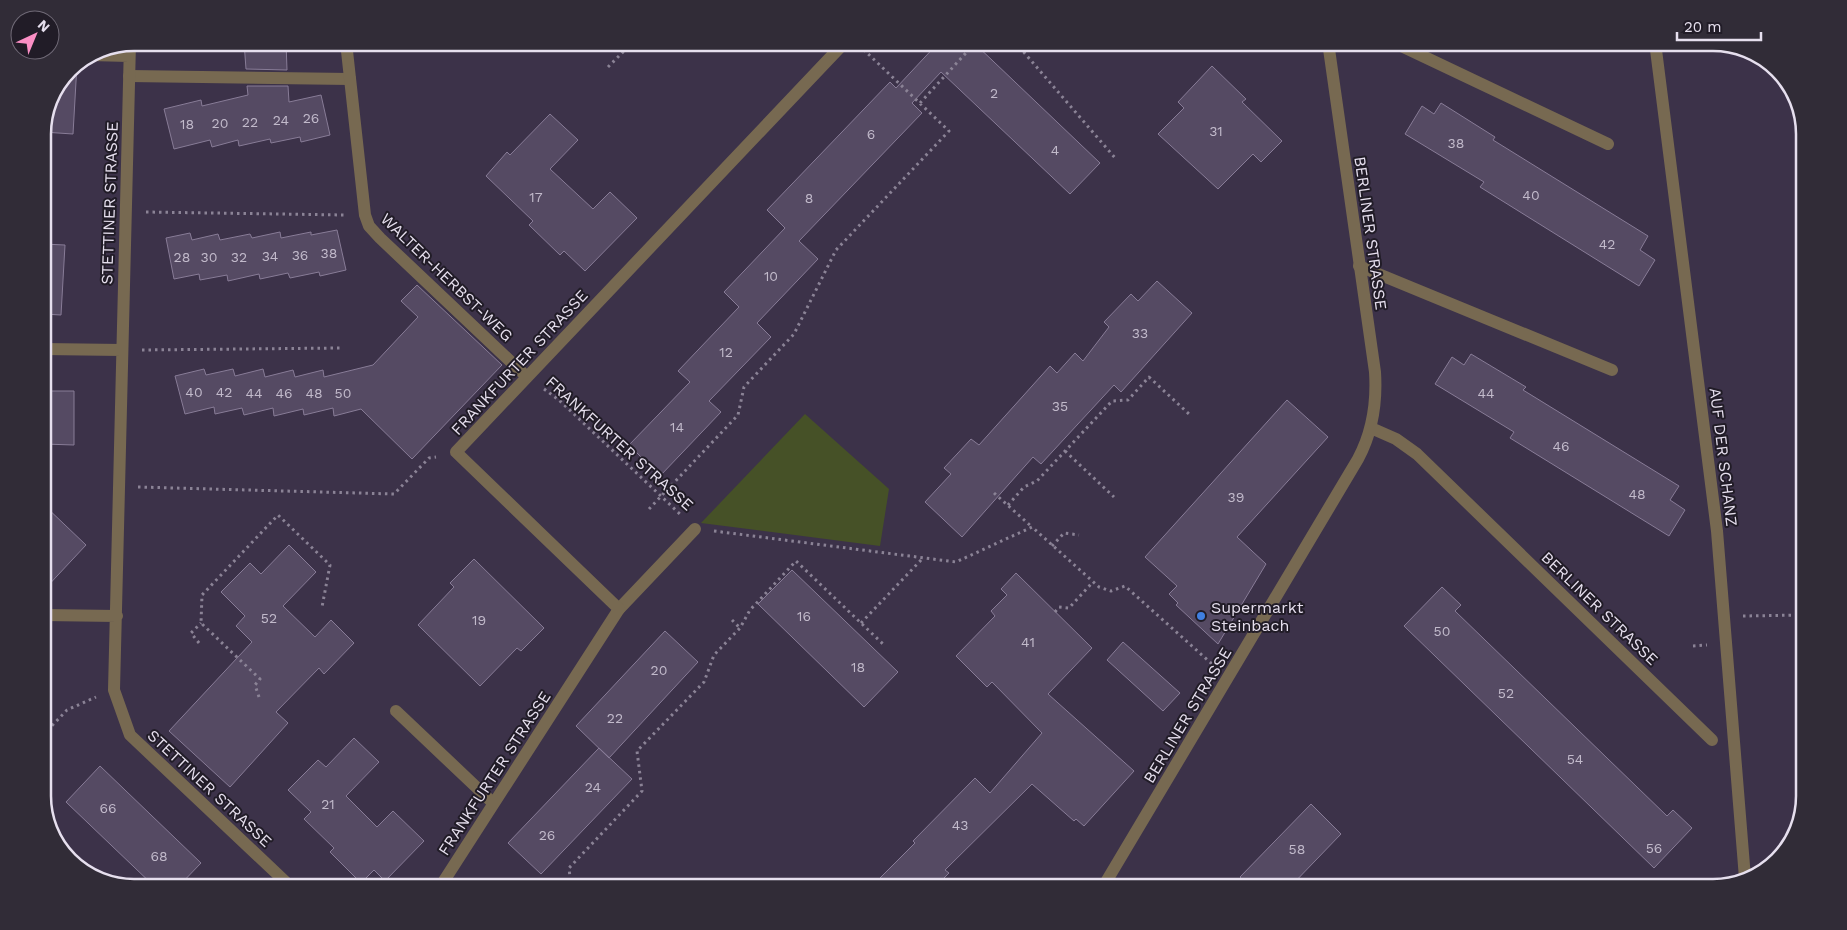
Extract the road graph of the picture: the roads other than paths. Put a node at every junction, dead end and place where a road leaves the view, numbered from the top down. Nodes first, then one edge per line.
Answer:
1 (347, 51) edge
2 (835, 51) edge
3 (1329, 51) edge
4 (1412, 51) edge
5 (1656, 51) edge
6 (130, 52) edge
7 (129, 76) junction
8 (350, 79) junction
9 (1608, 144) dead end
10 (1359, 266) junction
11 (51, 349) edge
12 (122, 350) junction
13 (1612, 370) dead end
14 (527, 377) junction
15 (1371, 428) junction
16 (696, 529) road end
17 (619, 609) junction
18 (51, 615) edge
19 (117, 616) junction
20 (396, 711) dead end
21 (1712, 740) dead end
22 (493, 803) junction
23 (1745, 872) edge
24 (282, 879) edge
25 (446, 879) edge
26 (1107, 879) edge

1 - 8 street, WALTER-HERBST-WEG
2 - 14 street, FRANKFURTER STRASSE
3 - 10 street, BERLINER STRASSE
4 - 9 street
5 - 23 street, AUF DER SCHANZ
6 - 7 street, STETTINER STRASSE
7 - 8 street
7 - 12 street, STETTINER STRASSE
8 - 14 street, WALTER-HERBST-WEG
10 - 13 street
10 - 15 street, BERLINER STRASSE
11 - 12 street
12 - 19 street, STETTINER STRASSE
14 - 17 street, FRANKFURTER STRASSE
15 - 21 street, BERLINER STRASSE
15 - 26 street, BERLINER STRASSE
16 - 17 street
17 - 22 street, FRANKFURTER STRASSE
18 - 19 street
19 - 24 street, STETTINER STRASSE
20 - 22 street
22 - 25 street, FRANKFURTER STRASSE

